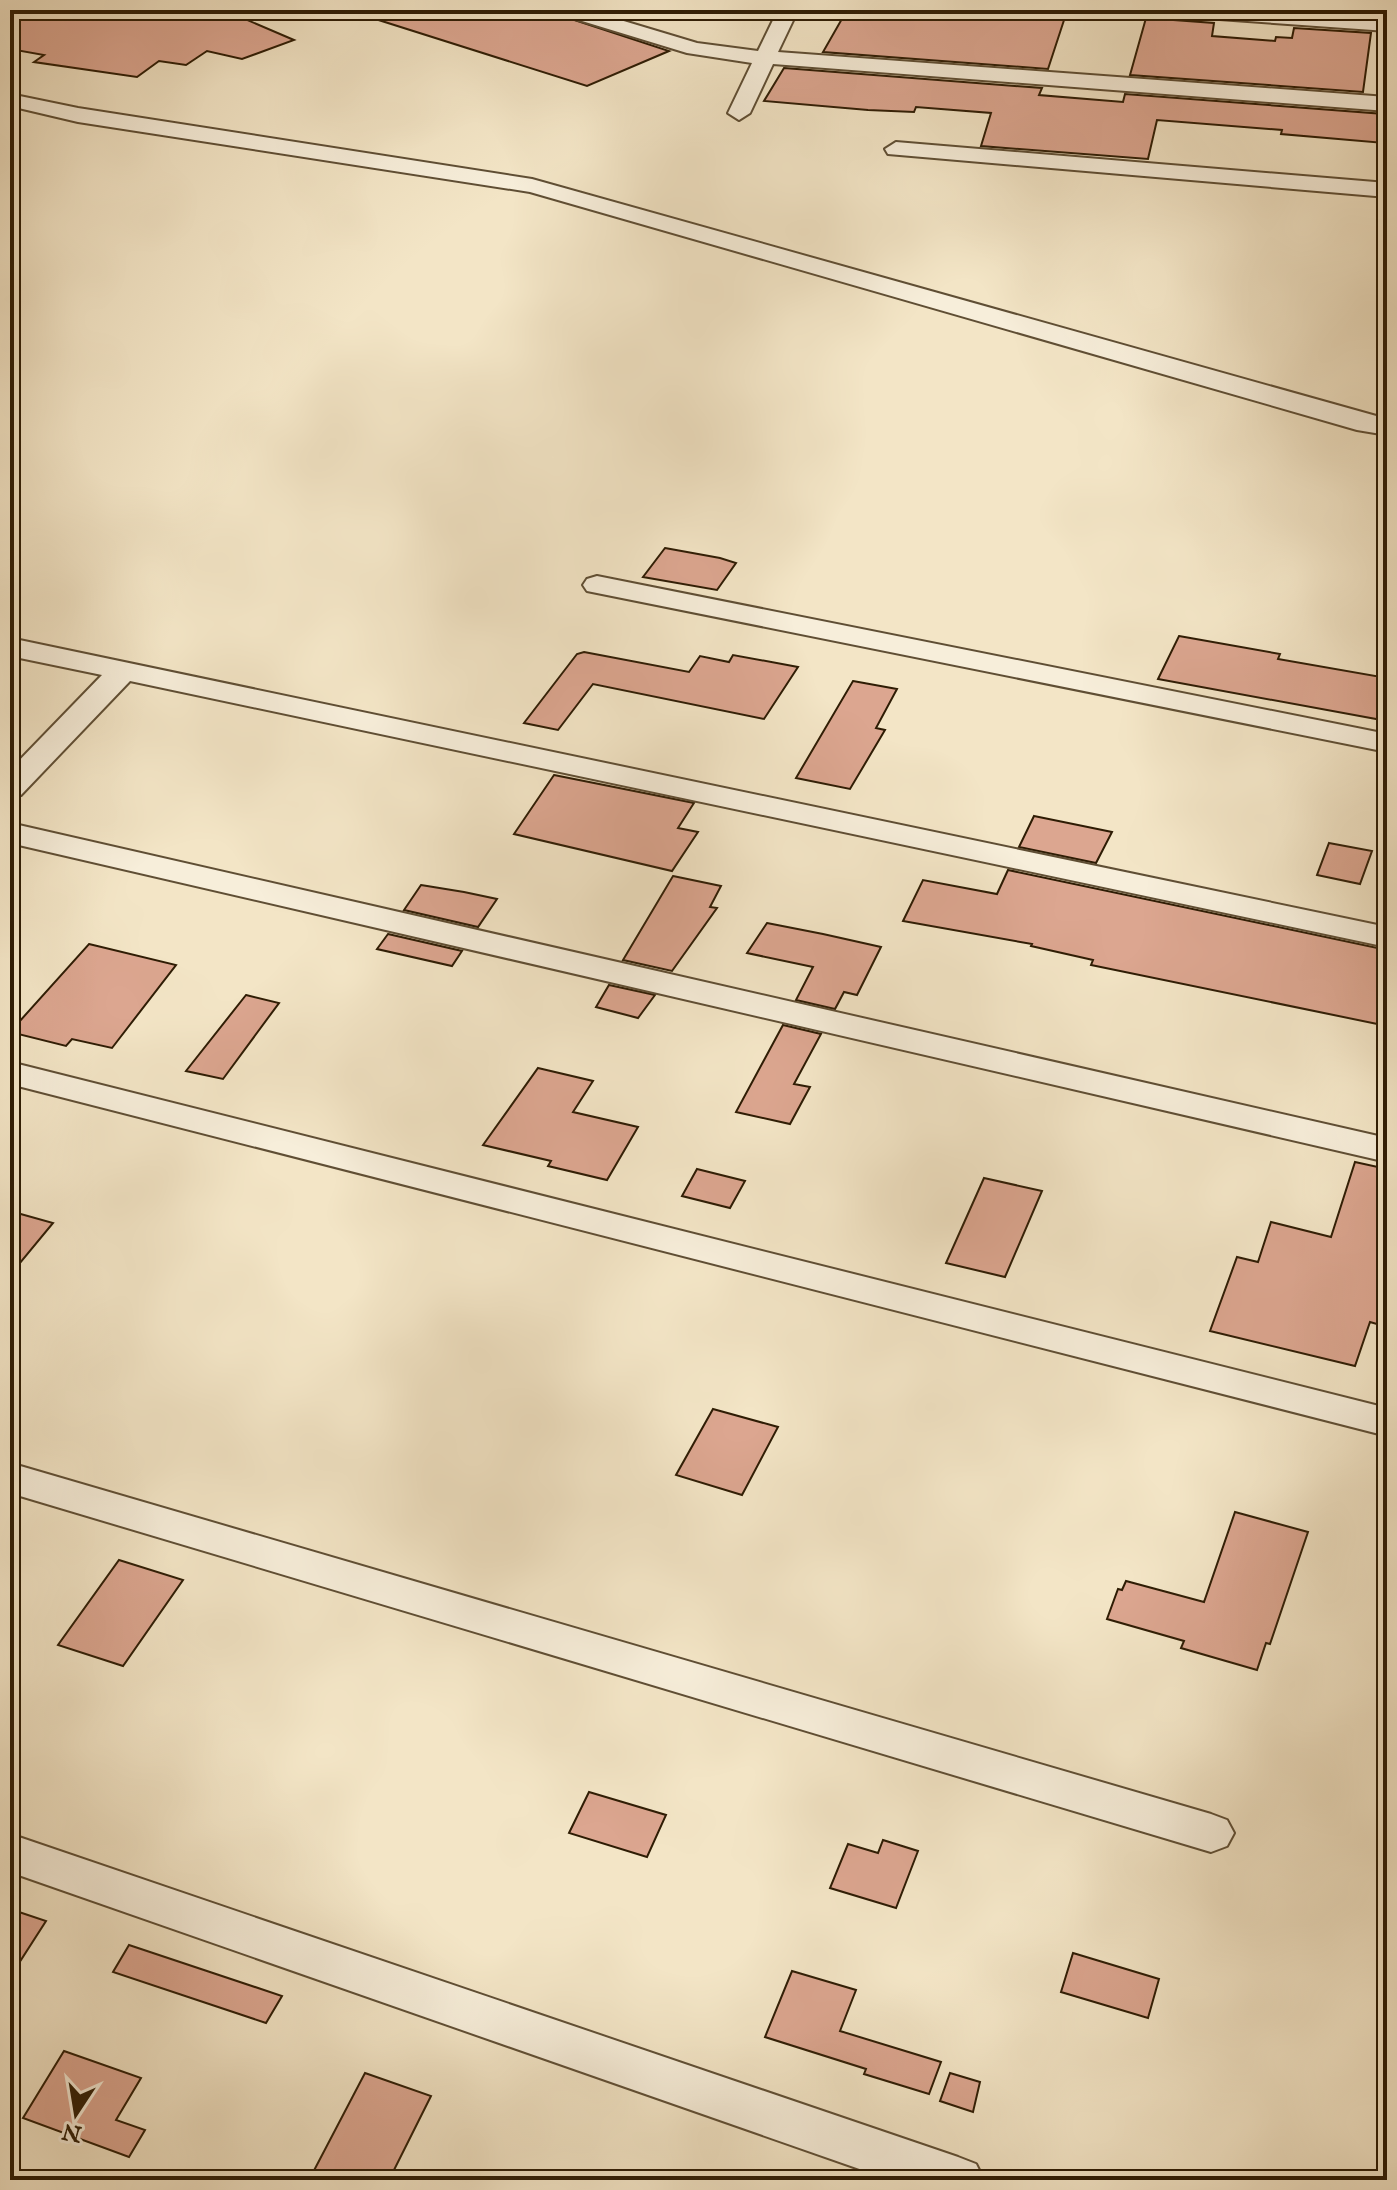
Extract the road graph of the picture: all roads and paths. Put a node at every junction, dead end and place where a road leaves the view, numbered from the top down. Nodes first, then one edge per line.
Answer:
1 (566, 10) edge
2 (788, 10) edge
3 (1177, 10) edge
4 (1387, 25) edge
5 (765, 58) junction
6 (10, 100) edge
7 (1387, 104) edge
8 (739, 113) dead end
9 (896, 149) dead end
10 (1387, 190) edge
11 (1387, 427) edge
12 (597, 585) dead end
13 (10, 647) edge
14 (122, 672) junction
15 (1387, 743) edge
16 (10, 788) edge
17 (10, 833) edge
18 (1387, 937) edge
19 (10, 1073) edge
20 (1387, 1150) edge
21 (1387, 1422) edge
22 (10, 1478) edge
23 (1211, 1833) dead end
24 (10, 1853) edge
25 (958, 2180) edge

1 - 5 street
2 - 5 street
3 - 4 street
5 - 7 street
5 - 8 street
6 - 11 street
9 - 10 street
12 - 15 street
13 - 14 street
14 - 16 street
14 - 18 street
17 - 20 street
19 - 21 street
22 - 23 street
24 - 25 street

